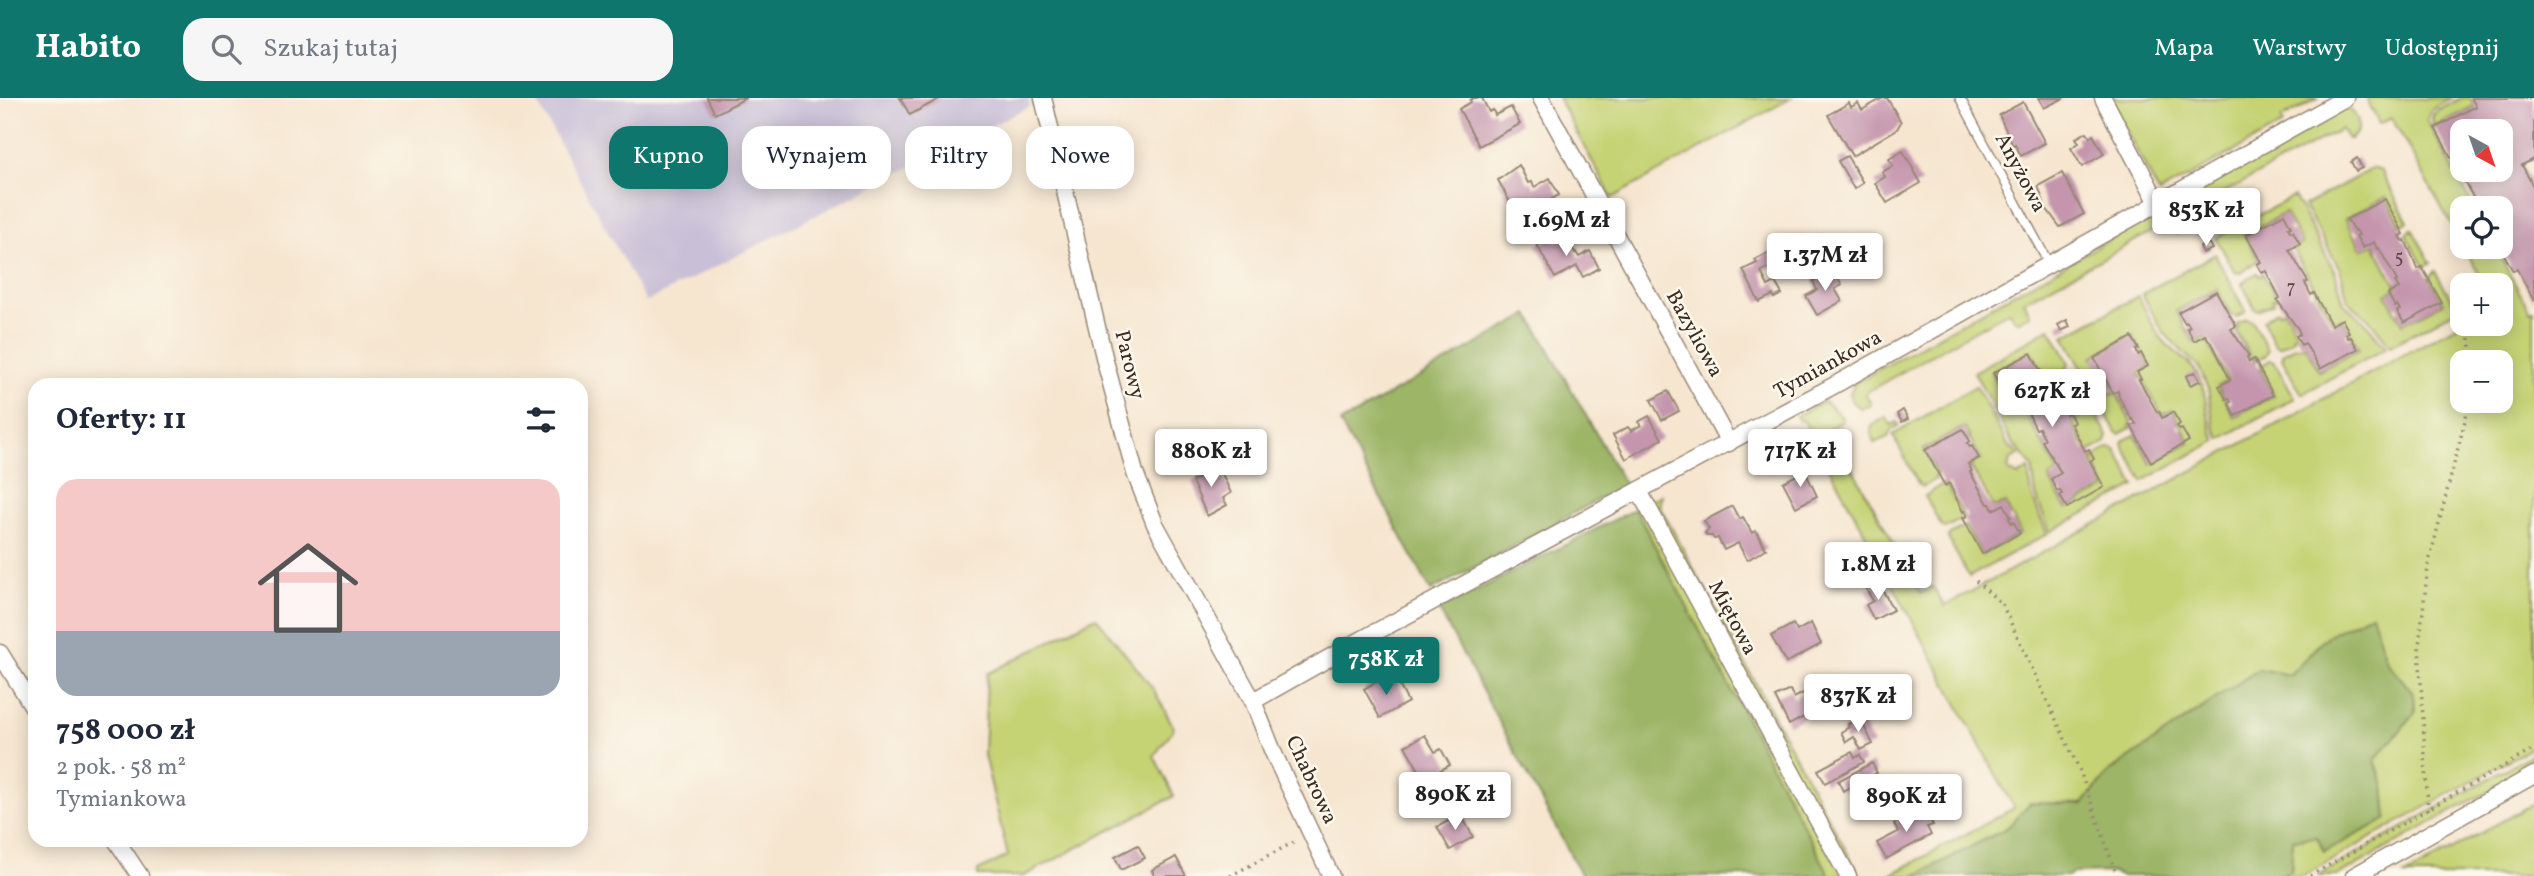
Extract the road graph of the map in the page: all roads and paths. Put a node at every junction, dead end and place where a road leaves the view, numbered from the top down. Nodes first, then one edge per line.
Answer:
1 (1044, 98) edge
2 (1541, 98) edge
3 (1960, 98) edge
4 (2103, 98) edge
5 (2345, 98) edge
6 (2158, 204) junction
7 (2049, 264) junction
8 (2467, 413) edge
9 (1729, 443) junction
10 (1639, 491) junction
11 (1976, 581) dead end
12 (0, 653) edge
13 (28, 699) edge
14 (1253, 701) junction
15 (2534, 749) edge
16 (2534, 775) edge
17 (2428, 810) junction
18 (1312, 833) junction
19 (121, 847) edge
20 (140, 876) edge
21 (1230, 876) edge
22 (1331, 876) edge
23 (1848, 876) edge
24 (2117, 876) edge
25 (2310, 876) edge
26 (2354, 876) edge

1 - 14 street, Parowy
2 - 9 street, Bazyliowa
3 - 7 lane, Anyżowa
4 - 6 street
5 - 6 street, Tymiankowa
6 - 7 street, Tymiankowa
7 - 9 street, Tymiankowa
8 - 17 path
9 - 10 street, Tymiankowa
10 - 14 street, Tymiankowa
10 - 23 street, Miętowa
11 - 24 path
12 - 13 street
14 - 18 street, Chabrowa
15 - 17 path
16 - 26 street
17 - 25 path
18 - 21 path
18 - 22 street, Chabrowa
19 - 20 street

